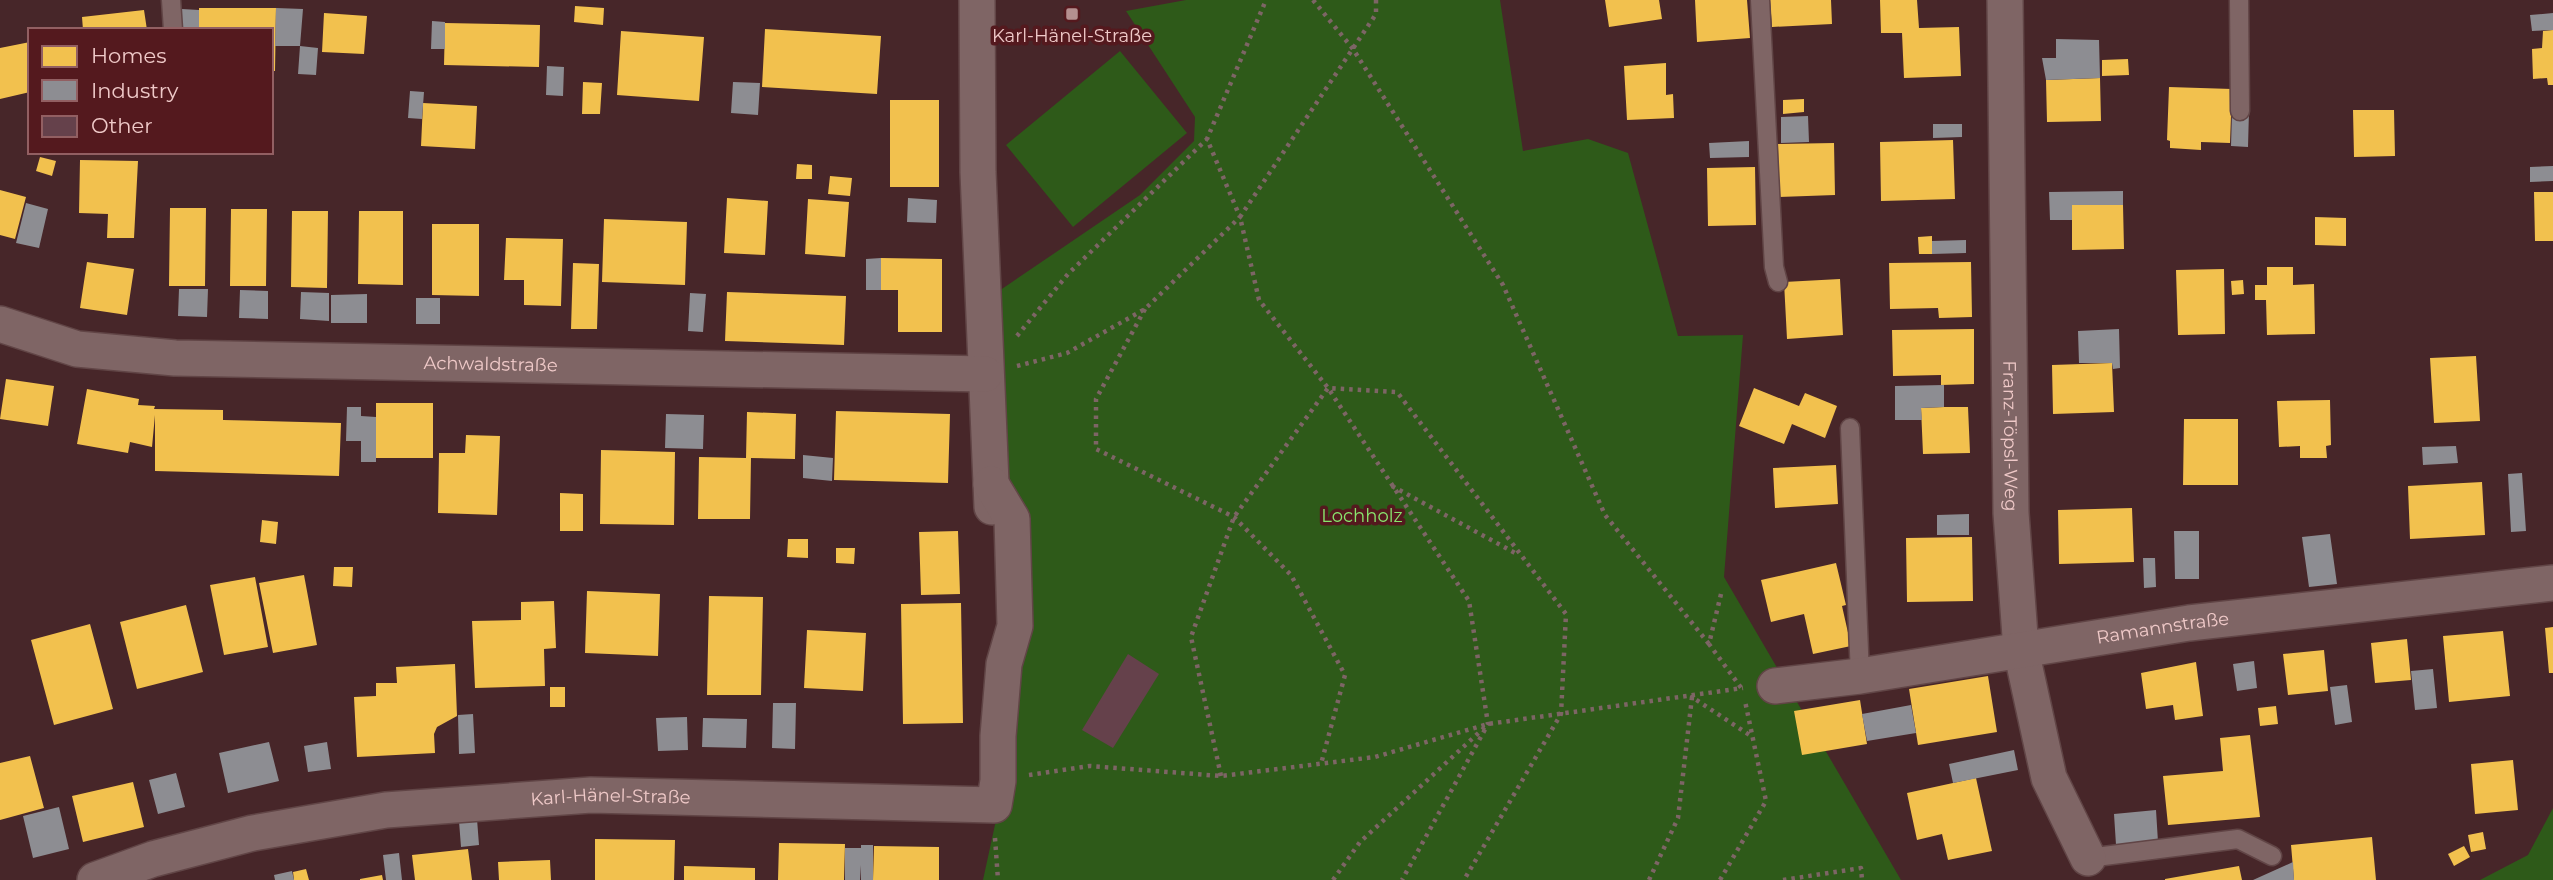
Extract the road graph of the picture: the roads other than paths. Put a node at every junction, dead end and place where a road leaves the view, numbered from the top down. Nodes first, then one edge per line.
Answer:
1 (171, 0) edge
2 (967, 0) edge
3 (977, 0) edge
4 (984, 0) edge
5 (1760, 0) edge
6 (2005, 0) edge
7 (2239, 0) edge
8 (173, 28) edge
9 (2240, 111) dead end
10 (1778, 282) dead end
11 (0, 324) edge
12 (985, 374) junction
13 (1850, 428) dead end
14 (2553, 583) edge
15 (2021, 650) junction
16 (1860, 676) junction
17 (1758, 687) road end
18 (2272, 856) dead end
19 (2088, 858) joint
20 (95, 880) edge

1 - 8 lane
2 - 3 street
3 - 4 street
3 - 12 street
5 - 10 lane
6 - 15 street, Franz-Töpsl-Weg
7 - 9 lane
11 - 12 street, Achwaldstraße
12 - 20 street, Karl-Hänel-Straße
13 - 16 lane
14 - 15 street, Ramannstraße
15 - 16 street, Ramannstraße
15 - 19 street, Franz-Töpsl-Weg
16 - 17 street, Ramannstraße
18 - 19 lane

